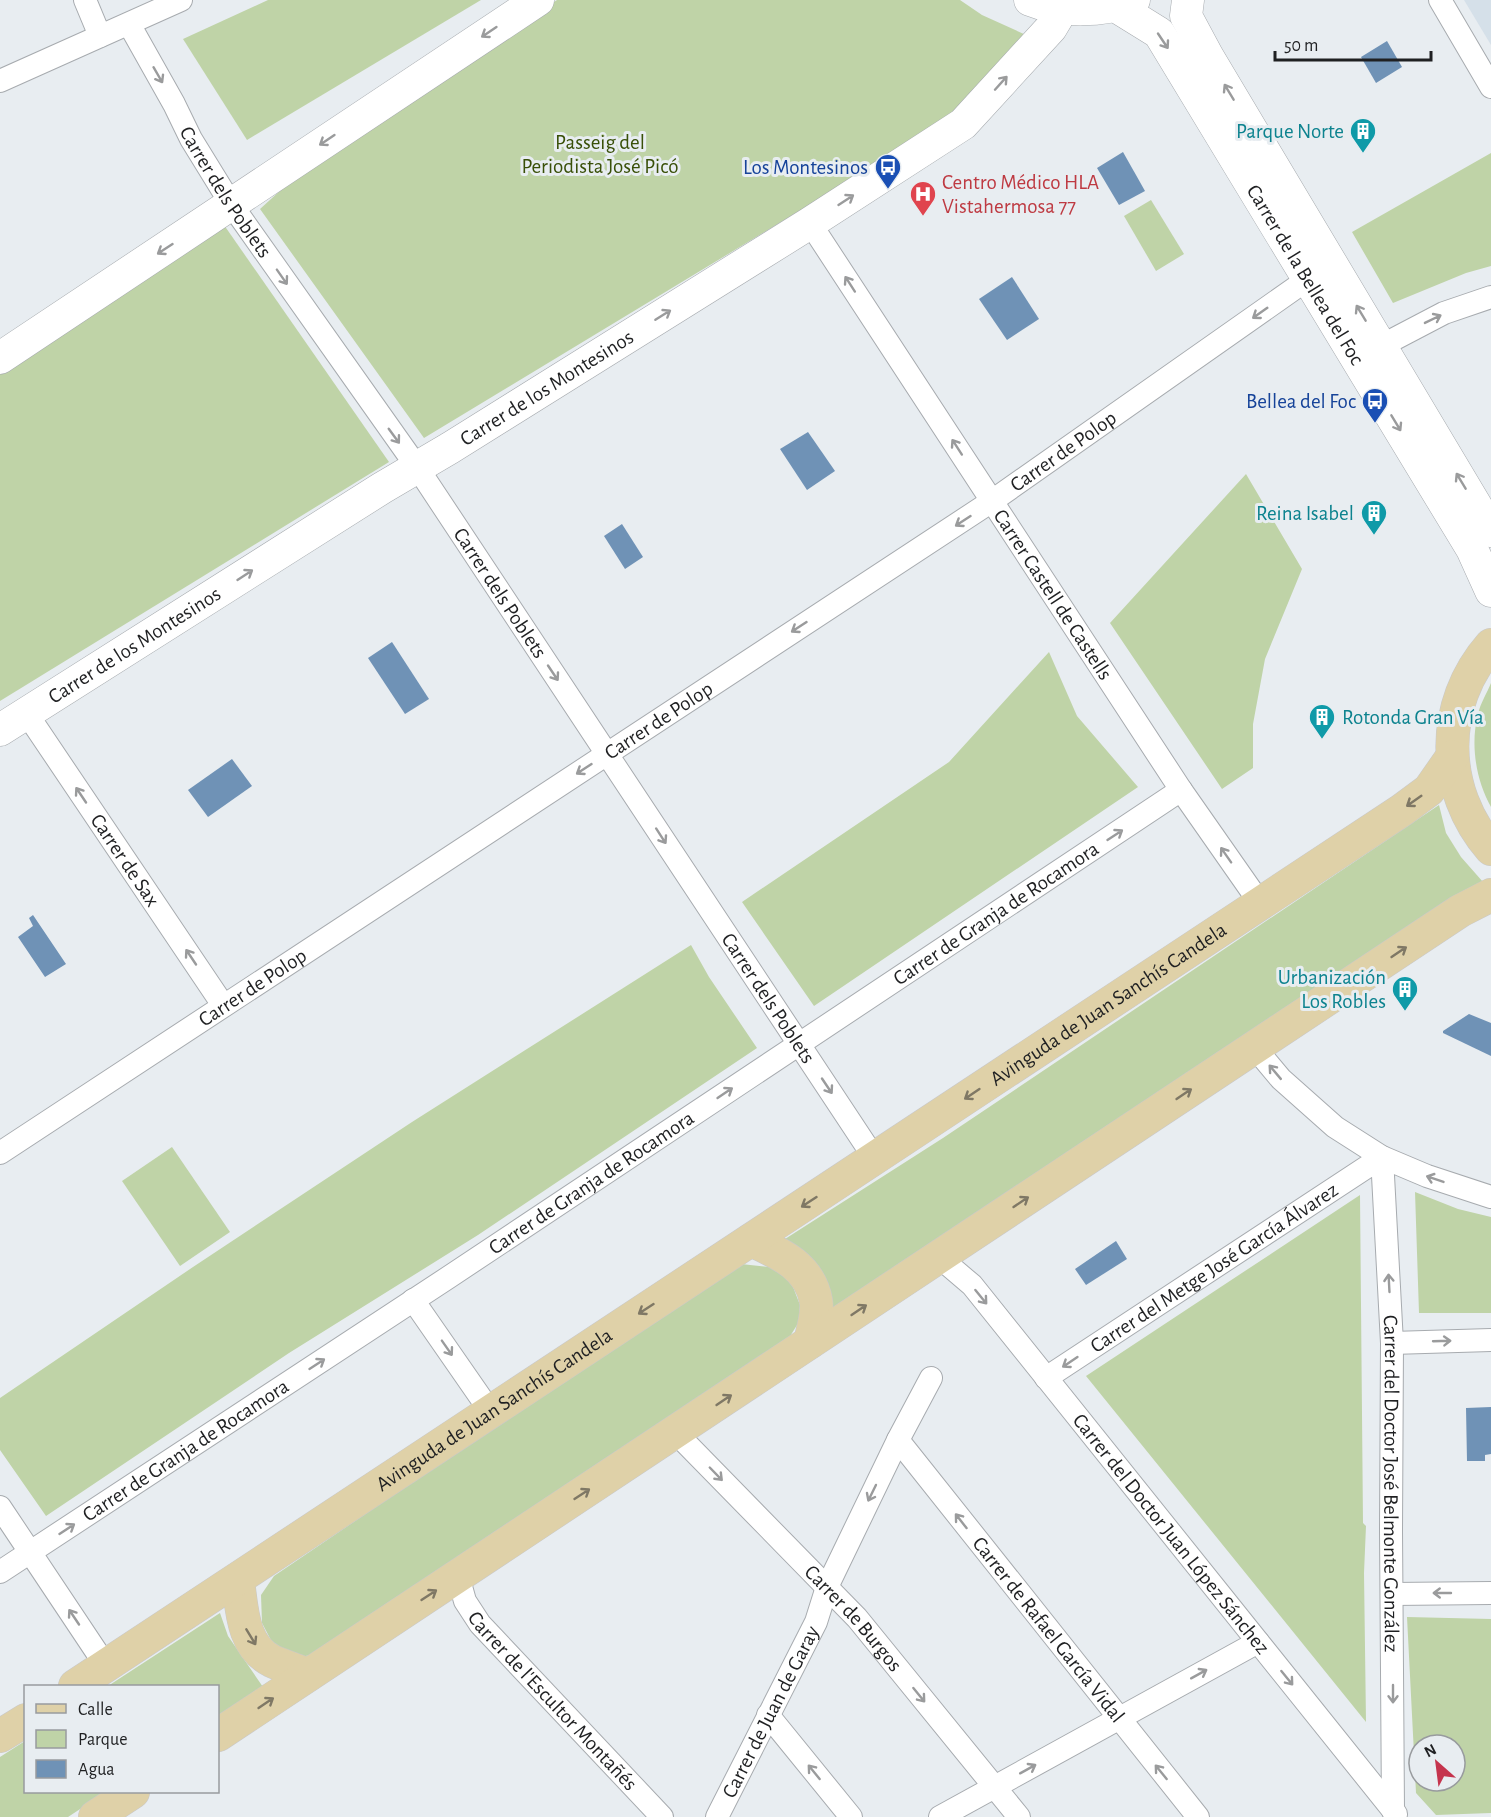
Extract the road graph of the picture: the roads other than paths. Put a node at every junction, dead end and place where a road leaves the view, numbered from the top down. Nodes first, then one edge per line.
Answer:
1 (85, 0) edge
2 (181, 0) edge
3 (538, 0) edge
4 (1030, 0) edge
5 (1188, 0) edge
6 (1440, 0) edge
7 (1125, 3) edge
8 (1063, 8) junction
9 (129, 24) junction
10 (100, 36) junction
11 (0, 81) edge
12 (1491, 87) edge
13 (231, 204) junction
14 (810, 223) junction
15 (1308, 279) junction
16 (1491, 297) edge
17 (1381, 346) junction
18 (0, 358) edge
19 (417, 467) junction
20 (992, 501) junction
21 (1491, 531) edge
22 (1491, 591) edge
23 (1491, 645) edge
24 (27, 714) junction
25 (0, 730) edge
26 (607, 754) junction
27 (1452, 757) junction
28 (1181, 790) junction
29 (1491, 849) edge
30 (1491, 895) edge
31 (1260, 903) junction
32 (223, 1005) junction
33 (799, 1044) junction
34 (1255, 1048) junction
35 (0, 1153) edge
36 (1382, 1157) junction
37 (875, 1159) junction
38 (1491, 1197) edge
39 (751, 1240) junction
40 (939, 1257) junction
41 (413, 1300) junction
42 (1491, 1340) edge
43 (810, 1342) junction
44 (1392, 1343) junction
45 (931, 1378) dead end
46 (1046, 1378) junction
47 (490, 1412) junction
48 (675, 1432) junction
49 (898, 1440) junction
50 (0, 1507) edge
51 (30, 1552) junction
52 (0, 1572) edge
53 (458, 1576) junction
54 (238, 1581) junction
55 (827, 1587) junction
56 (1491, 1593) edge
57 (1392, 1594) junction
58 (1258, 1642) junction
59 (106, 1666) junction
60 (308, 1675) junction
61 (77, 1685) edge
62 (768, 1715) junction
63 (1119, 1719) junction
64 (24, 1720) edge
65 (219, 1734) edge
66 (0, 1736) edge
67 (994, 1787) junction
68 (131, 1793) edge
69 (1395, 1814) edge
70 (95, 1817) edge
71 (662, 1817) edge
72 (717, 1817) edge
73 (851, 1817) edge
74 (940, 1817) edge
75 (1019, 1817) edge
76 (1198, 1817) edge

1 - 10 street
2 - 9 street
3 -> 13 main road
4 - 8 main road
17 -> 5 main road, Carrer de la Bellea del Foc
6 - 12 street
7 - 8 main road
7 -> 15 main road, Carrer de la Bellea del Foc
14 -> 8 main road, Carrer de los Montesinos
9 - 10 street
9 -> 13 street, Carrer dels Poblets
10 - 11 street
13 -> 18 main road
13 -> 19 street, Carrer dels Poblets
19 -> 14 main road, Carrer de los Montesinos
20 -> 14 street, Carrer Castell de Castells
15 -> 20 street, Carrer de Polop
15 -> 22 main road, Carrer de la Bellea del Foc
17 -> 16 street
21 -> 17 main road, Carrer de la Bellea del Foc
24 -> 19 main road, Carrer de los Montesinos
19 -> 26 street, Carrer dels Poblets
20 -> 26 street, Carrer de Polop
20 - 28 street, Carrer Castell de Castells
23 - 27 main road
24 - 25 main road, Carrer de los Montesinos
32 -> 24 street, Carrer de Sax
26 -> 32 street, Carrer de Polop
26 -> 33 street, Carrer dels Poblets
27 - 29 main road
27 -> 31 main road, Avinguda de Juan Sanchís Candela
31 -> 28 street, Carrer Castell de Castells
33 -> 28 street, Carrer de Granja de Rocamora
34 -> 30 main road
31 -> 37 main road, Avinguda de Juan Sanchís Candela
32 - 35 street, Carrer de Polop
33 -> 37 street, Carrer dels Poblets
41 -> 33 street, Carrer de Granja de Rocamora
36 -> 34 street
40 -> 34 main road
38 -> 36 street
44 -> 36 street, Carrer del Doctor José Belmonte González
36 -> 46 street, Carrer del Metge José García Álvarez
37 -> 39 main road, Avinguda de Juan Sanchís Candela
39 - 43 main road
39 -> 47 main road, Avinguda de Juan Sanchís Candela
43 -> 40 main road
40 -> 46 street, Carrer del Doctor Juan López Sánchez
41 -> 47 street
51 -> 41 street, Carrer de Granja de Rocamora
44 -> 42 street
48 -> 43 main road
44 - 57 street, Carrer del Doctor José Belmonte González
45 - 49 street, Carrer de Juan de Garay
46 - 58 street, Carrer del Doctor Juan López Sánchez
47 - 54 main road, Avinguda de Juan Sanchís Candela
53 -> 48 main road
48 -> 55 street, Carrer de Burgos
49 -> 55 street, Carrer de Juan de Garay
63 -> 49 street, Carrer de Rafael García Vidal
50 - 51 street
51 - 52 street, Carrer de Granja de Rocamora
59 -> 51 street
60 -> 53 main road
53 - 71 street, Carrer de l'Escultor Montañés
54 - 59 main road, Avinguda de Juan Sanchís Candela
54 -> 60 main road
55 - 62 street, Carrer de Juan de Garay
55 -> 67 street, Carrer de Burgos
56 -> 57 street
57 -> 69 street, Carrer del Doctor José Belmonte González
63 -> 58 street
58 -> 69 street, Carrer del Doctor Juan López Sánchez
59 - 61 main road, Avinguda de Juan Sanchís Candela
65 -> 60 main road
62 - 72 street, Carrer de Juan de Garay
73 -> 62 street
67 -> 63 street
76 -> 63 street, Carrer de Rafael García Vidal
64 - 66 main road
67 - 74 street
67 - 75 street, Carrer de Burgos
68 - 70 main road

